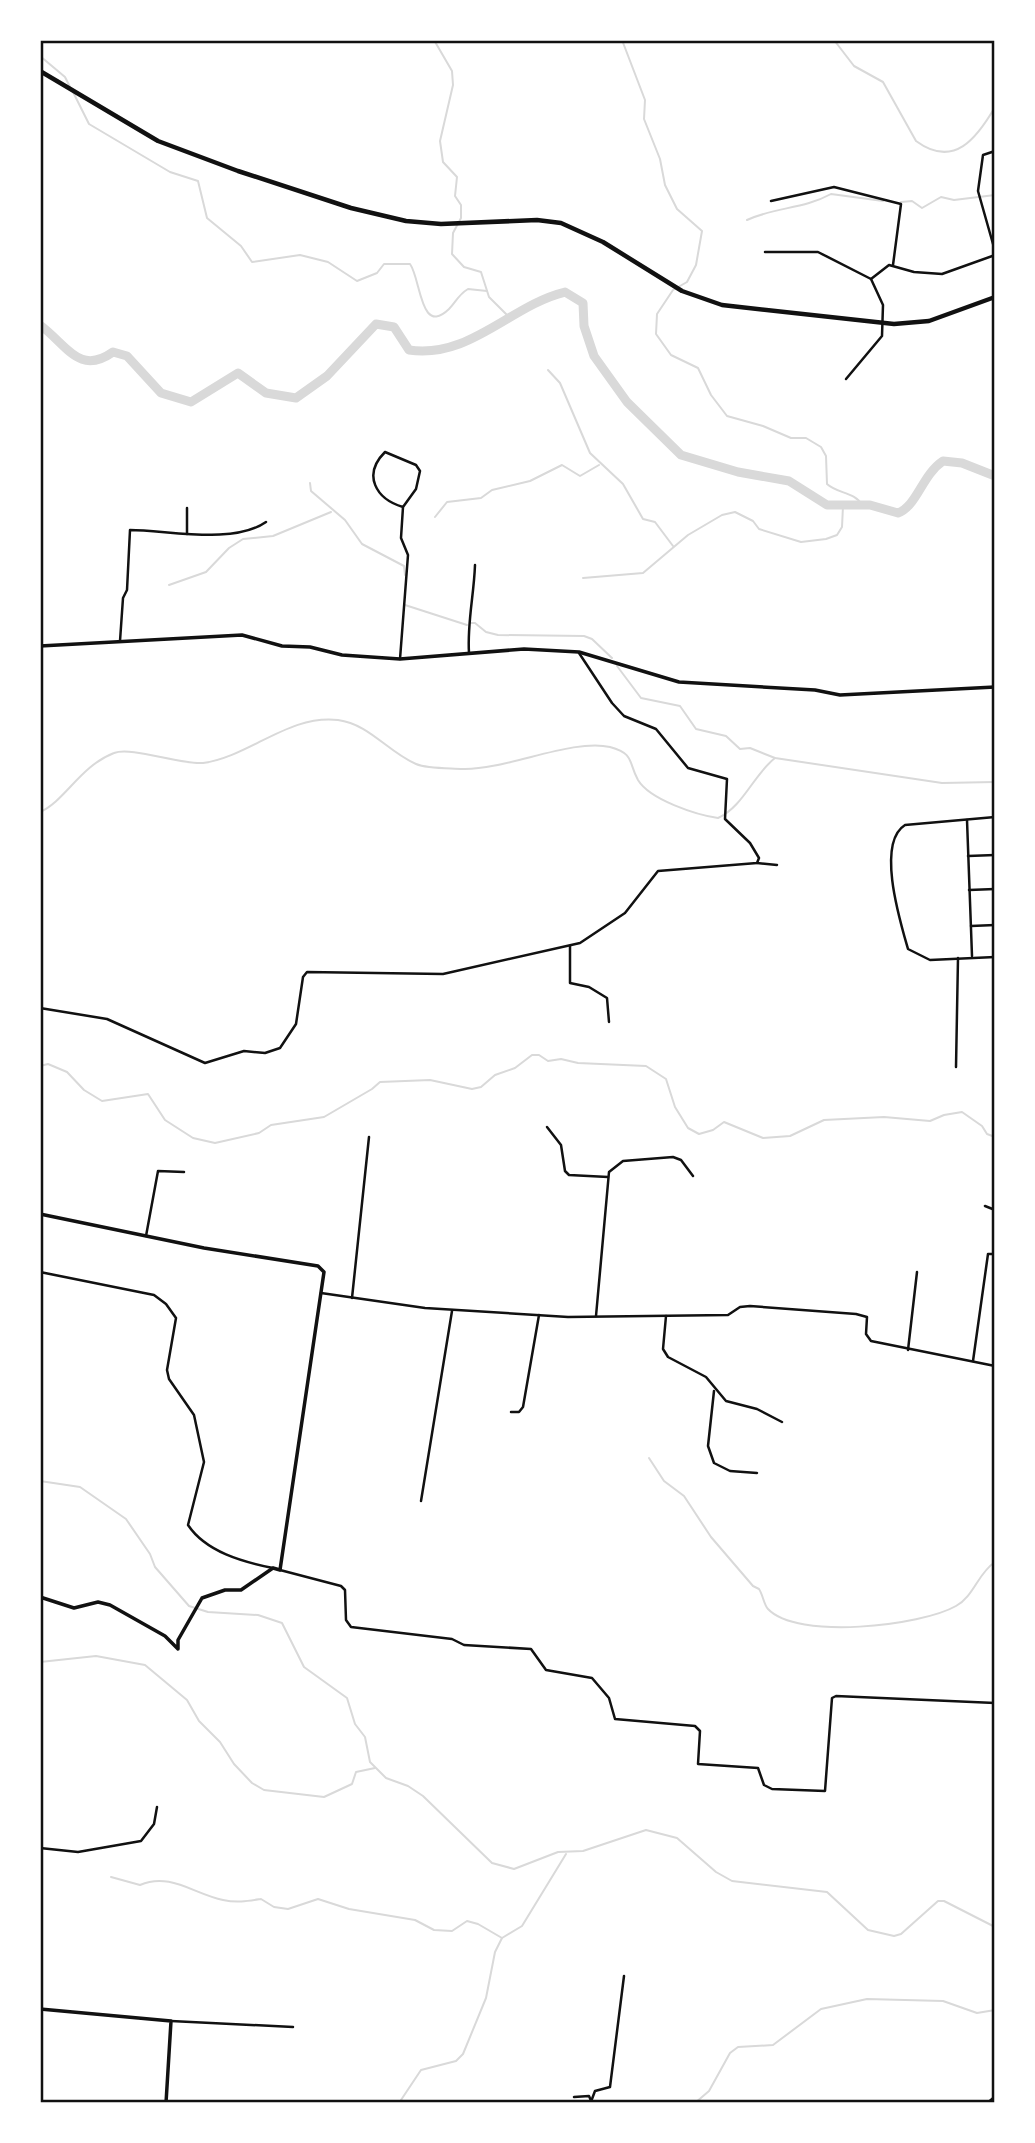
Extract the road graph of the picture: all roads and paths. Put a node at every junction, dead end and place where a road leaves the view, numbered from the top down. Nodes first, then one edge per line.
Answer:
1 (40, 71) edge
2 (995, 150) edge
3 (771, 201) dead end
4 (765, 252) dead end
5 (995, 253) edge
6 (893, 265) junction
7 (871, 279) junction
8 (995, 297) edge
9 (883, 323) junction
10 (846, 379) dead end
11 (403, 507) junction
12 (187, 508) dead end
13 (266, 522) dead end
14 (187, 534) junction
15 (475, 565) dead end
16 (120, 641) junction
17 (40, 646) edge
18 (579, 652) junction
19 (469, 653) junction
20 (400, 659) junction
21 (995, 687) edge
22 (995, 817) edge
23 (967, 820) junction
24 (995, 855) edge
25 (968, 856) junction
26 (757, 863) junction
27 (777, 866) dead end
28 (995, 889) edge
29 (969, 890) junction
30 (995, 925) edge
31 (971, 926) junction
32 (570, 946) junction
33 (972, 957) junction
34 (995, 957) edge
35 (958, 958) junction
36 (40, 1008) edge
37 (609, 1022) dead end
38 (956, 1067) dead end
39 (547, 1127) dead end
40 (369, 1137) dead end
41 (184, 1172) dead end
42 (693, 1176) dead end
43 (608, 1177) junction
44 (985, 1206) dead end
45 (995, 1210) edge
46 (40, 1214) edge
47 (146, 1236) junction
48 (995, 1254) edge
49 (40, 1272) edge
50 (917, 1272) dead end
51 (321, 1293) junction
52 (352, 1298) junction
53 (452, 1310) junction
54 (539, 1315) junction
55 (666, 1316) junction
56 (596, 1317) junction
57 (908, 1350) junction
58 (973, 1362) junction
59 (995, 1366) edge
60 (714, 1389) junction
61 (512, 1412) dead end
62 (782, 1422) dead end
63 (757, 1474) dead end
64 (421, 1501) dead end
65 (273, 1569) junction
66 (280, 1570) junction
67 (40, 1597) edge
68 (995, 1703) edge
69 (157, 1807) dead end
70 (40, 1848) edge
71 (624, 1976) dead end
72 (40, 2009) edge
73 (171, 2021) junction
74 (293, 2026) dead end
75 (574, 2097) dead end
76 (995, 2098) edge
77 (592, 2101) edge
78 (166, 2103) edge
79 (988, 2103) edge

1 - 9 main road
2 - 5 street
3 - 6 street
4 - 7 street
5 - 6 street
6 - 7 street
7 - 9 street
8 - 9 main road
9 - 10 street
11 - 11 street
11 - 20 street
12 - 14 street
13 - 14 street
14 - 16 street
15 - 19 street
16 - 17 street
16 - 20 street
18 - 19 street
18 - 21 street
18 - 26 street
19 - 20 street
22 - 23 street
23 - 25 street
23 - 35 street
24 - 25 street
25 - 29 street
26 - 27 street
26 - 32 street
28 - 29 street
29 - 31 street
30 - 31 street
31 - 33 street
32 - 36 street
32 - 37 street
33 - 34 street
33 - 35 street
35 - 38 street
39 - 43 street
40 - 52 street
41 - 47 street
42 - 43 street
43 - 56 street
44 - 45 street
46 - 47 street
47 - 51 street
48 - 58 street
49 - 65 street
50 - 57 street
51 - 52 street
51 - 66 street
52 - 53 street
53 - 54 street
53 - 64 street
54 - 56 street
54 - 61 street
55 - 56 street
55 - 57 street
55 - 60 street
57 - 58 street
58 - 59 street
60 - 62 street
60 - 63 street
65 - 66 street
65 - 67 street
66 - 68 street
69 - 70 street
71 - 77 street
72 - 73 street
73 - 74 street
73 - 78 street
75 - 77 street
76 - 79 street

